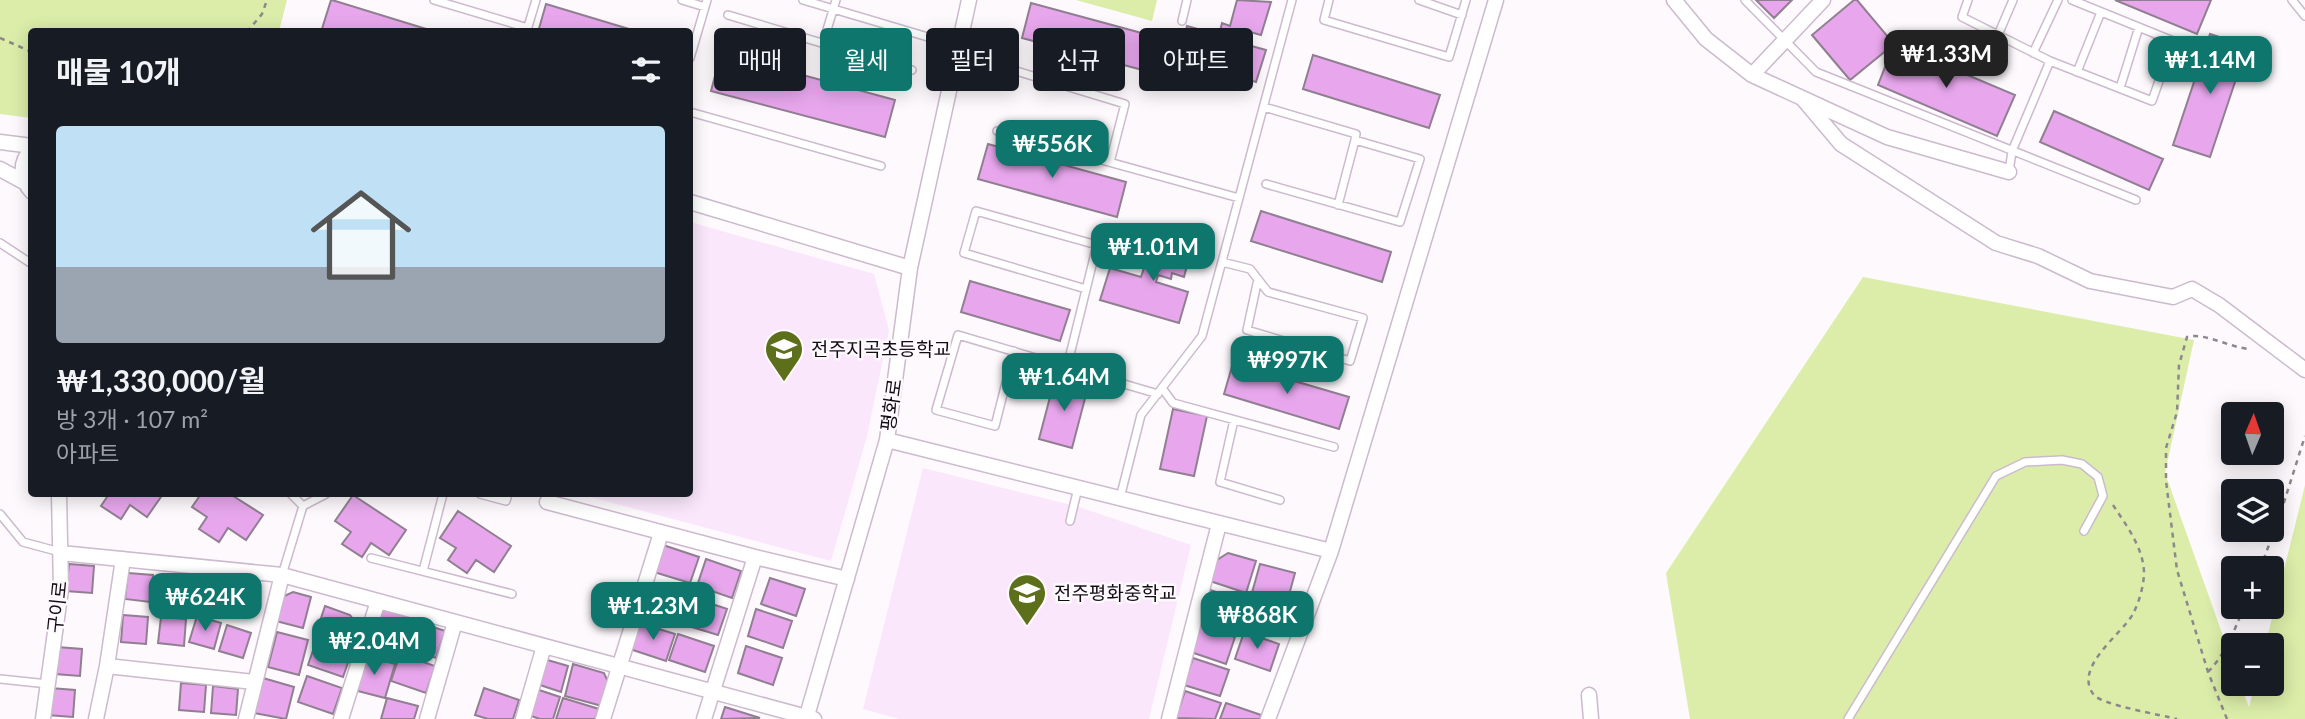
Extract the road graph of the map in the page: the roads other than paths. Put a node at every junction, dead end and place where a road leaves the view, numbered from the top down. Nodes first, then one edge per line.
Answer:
1 (434, 0) edge
2 (536, 0) edge
3 (682, 0) edge
4 (803, 0) edge
5 (836, 0) edge
6 (969, 0) edge
7 (1187, 0) edge
8 (1292, 0) edge
9 (1329, 0) edge
10 (1419, 0) edge
11 (1466, 0) edge
12 (1496, 0) edge
13 (1674, 0) edge
14 (1745, 0) edge
15 (1823, 0) edge
16 (1968, 0) edge
17 (2012, 0) edge
18 (2058, 0) edge
19 (2072, 0) edge
20 (2292, 0) edge
21 (706, 3) edge
22 (833, 9) junction
23 (2101, 12) junction
24 (728, 15) dead end
25 (1462, 15) junction
26 (2305, 16) edge
27 (1182, 21) dead end
28 (2139, 27) junction
29 (524, 28) edge
30 (527, 28) edge
31 (827, 28) edge
32 (962, 28) edge
33 (1998, 35) junction
34 (926, 37) edge
35 (1785, 40) junction
36 (820, 42) edge
37 (693, 48) edge
38 (2034, 53) junction
39 (2050, 61) junction
40 (1019, 72) edge
41 (2077, 72) junction
42 (1752, 75) junction
43 (2120, 88) junction
44 (948, 91) edge
45 (1803, 99) junction
46 (1264, 107) junction
47 (693, 113) edge
48 (997, 131) dead end
49 (1355, 140) junction
50 (0, 142) edge
51 (28, 146) edge
52 (2012, 151) junction
53 (28, 154) edge
54 (1110, 162) junction
55 (881, 166) dead end
56 (0, 169) edge
57 (2009, 172) joint
58 (1266, 184) dead end
59 (28, 185) edge
60 (28, 189) edge
61 (1239, 198) junction
62 (2136, 200) dead end
63 (693, 203) edge
64 (1338, 205) junction
65 (0, 243) edge
66 (28, 261) edge
67 (1222, 262) junction
68 (910, 268) junction
69 (1258, 279) junction
70 (1086, 289) junction
71 (1014, 351) junction
72 (1067, 367) junction
73 (2305, 370) edge
74 (1160, 391) junction
75 (1234, 419) junction
76 (887, 440) junction
77 (1334, 447) dead end
78 (1078, 488) junction
79 (59, 497) edge
80 (294, 497) edge
81 (320, 497) edge
82 (442, 497) edge
83 (491, 497) edge
84 (507, 497) edge
85 (1120, 499) junction
86 (1280, 500) dead end
87 (547, 502) dead end
88 (303, 506) junction
89 (0, 514) edge
90 (1070, 521) dead end
91 (1219, 524) junction
92 (2084, 531) dead end
93 (661, 533) junction
94 (1331, 551) junction
95 (61, 552) junction
96 (755, 557) junction
97 (371, 558) dead end
98 (123, 559) junction
99 (423, 571) junction
100 (282, 575) junction
101 (847, 579) junction
102 (512, 594) dead end
103 (378, 601) junction
104 (455, 622) junction
105 (544, 646) junction
106 (107, 666) junction
107 (619, 666) junction
108 (0, 680) edge
109 (254, 682) junction
110 (48, 684) junction
111 (713, 692) junction
112 (1589, 695) dead end
113 (809, 718) edge
114 (43, 719) edge
115 (96, 719) edge
116 (246, 719) edge
117 (341, 719) edge
118 (428, 719) edge
119 (523, 719) edge
120 (603, 719) edge
121 (704, 719) edge
122 (1169, 719) edge
123 (1268, 719) edge
124 (1591, 719) edge
125 (1848, 719) edge

1 - 29 lane
2 - 30 lane
3 - 21 lane
4 - 22 lane
5 - 22 lane
6 - 32 street, 평화로
7 - 27 lane
8 - 46 lane
9 - 25 lane
10 - 25 lane
11 - 25 lane
12 - 94 street
13 - 42 street
14 - 35 lane
15 - 35 street
16 - 33 lane
17 - 33 lane
18 - 38 lane
19 - 23 lane
20 - 26 lane
21 - 37 lane
22 - 31 lane
22 - 34 lane
23 - 28 lane
23 - 41 lane
24 - 36 lane
28 - 43 lane
28 - 43 lane
33 - 38 lane
35 - 42 street
35 - 52 lane
38 - 39 lane
39 - 41 lane
39 - 52 lane
40 - 54 lane
41 - 43 lane
42 - 45 street
44 - 68 street, 평화로
45 - 57 street
45 - 73 street
46 - 49 lane
46 - 61 lane
47 - 55 lane
48 - 54 lane
49 - 64 lane
49 - 64 lane
50 - 51 street
52 - 57 lane
52 - 62 lane
53 - 59 street
54 - 61 lane
56 - 60 street
58 - 64 lane
61 - 67 lane
63 - 68 street
65 - 66 lane
67 - 69 lane
67 - 74 lane
68 - 76 street, 평화로
69 - 69 lane
70 - 70 lane
70 - 72 lane
71 - 71 lane
71 - 72 lane
72 - 74 lane
74 - 75 lane
74 - 85 lane
75 - 77 lane
75 - 86 lane
76 - 78 street
76 - 101 street, 평화로
78 - 85 street
78 - 90 lane
79 - 95 street, 구이로
80 - 88 lane
81 - 88 lane
82 - 99 lane
83 - 84 lane
85 - 91 street
87 - 93 street
88 - 100 lane
89 - 95 lane
91 - 94 street
91 - 122 street
92 - 125 lane
93 - 96 street
93 - 107 street
94 - 123 street
95 - 98 street
95 - 110 street, 구이로
96 - 101 street
96 - 111 street
97 - 99 lane
98 - 100 street
98 - 106 street
99 - 102 lane
100 - 103 street
100 - 109 street
101 - 113 street, 평화로
103 - 104 street
103 - 117 street
104 - 105 street
104 - 118 street
105 - 107 street
105 - 119 street
106 - 109 street
106 - 115 street
107 - 111 street
107 - 120 street
108 - 110 lane
109 - 116 street
110 - 114 street, 구이로
111 - 113 street
111 - 121 street
112 - 124 street

